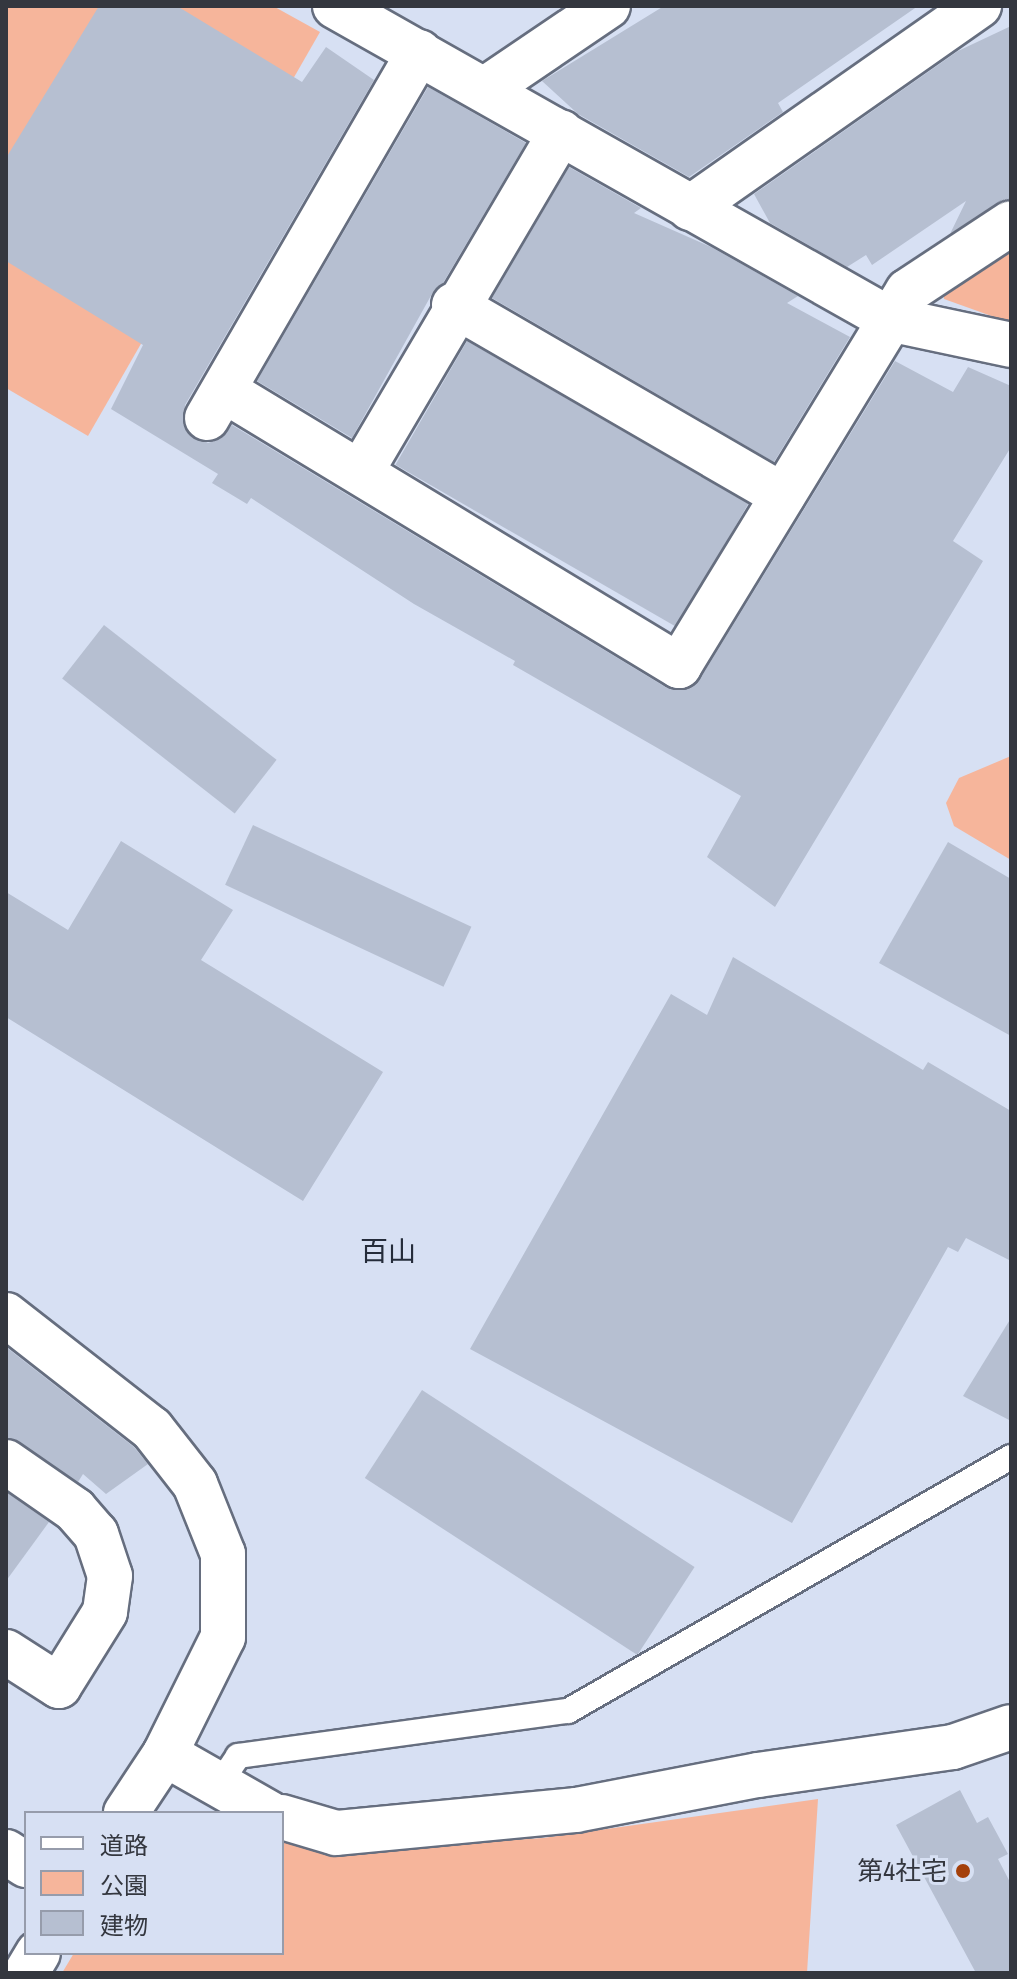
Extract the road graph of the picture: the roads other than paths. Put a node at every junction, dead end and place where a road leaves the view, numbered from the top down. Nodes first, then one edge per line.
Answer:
1 (335, 6) edge
2 (608, 6) edge
3 (979, 6) edge
4 (419, 52) junction
5 (487, 88) junction
6 (561, 132) junction
7 (690, 208) junction
8 (1011, 223) edge
9 (454, 305) junction
10 (889, 319) junction
11 (1011, 345) edge
12 (362, 470) junction
13 (783, 496) junction
14 (6, 1315) edge
15 (1011, 1457) edge
16 (6, 1462) edge
17 (6, 1652) edge
18 (1011, 1727) edge
19 (165, 1754) junction
20 (218, 1786) junction
21 (127, 1811) edge
22 (265, 1811) edge
23 (284, 1818) edge
24 (6, 1852) edge
25 (24, 1864) edge
26 (37, 1955) edge
27 (26, 1973) edge

1 - 4 street
2 - 5 street
3 - 7 street
4 - 5 street
4 - 12 street
5 - 6 street
6 - 7 street
6 - 9 street
7 - 10 street
8 - 10 street
9 - 12 street
9 - 13 street
10 - 11 street
10 - 13 street
12 - 13 street
14 - 19 street
15 - 20 lane
16 - 17 street
18 - 23 street
19 - 20 street
19 - 21 street
20 - 22 street
24 - 25 street
26 - 27 street

